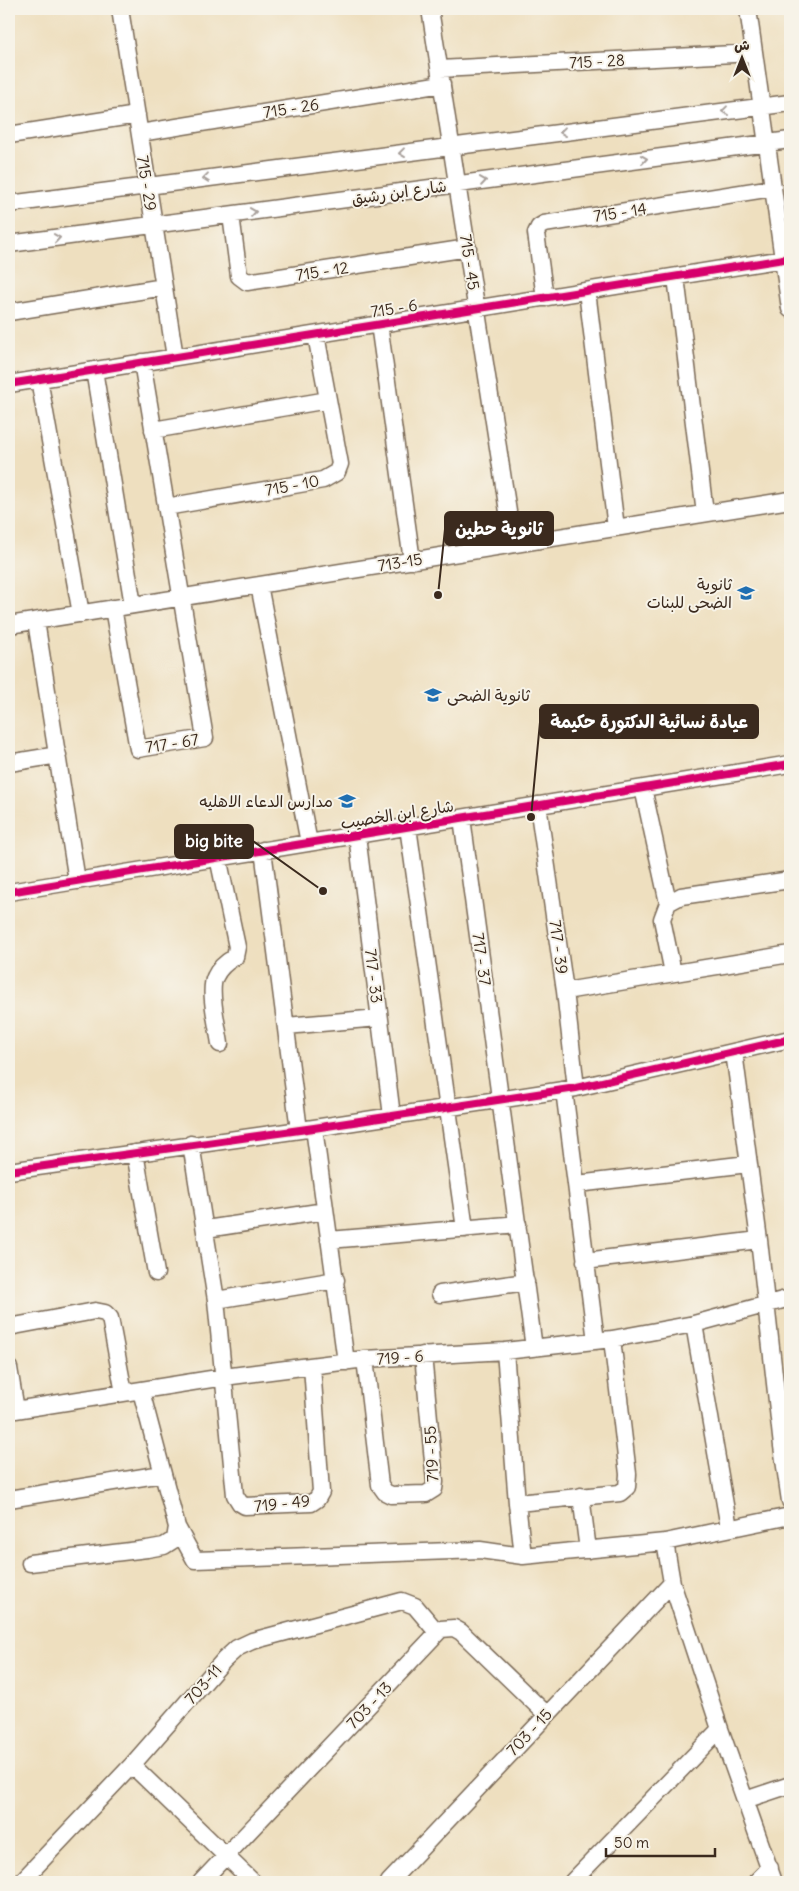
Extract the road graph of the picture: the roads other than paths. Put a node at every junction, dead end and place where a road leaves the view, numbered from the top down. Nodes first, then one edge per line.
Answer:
1 (120, 9) edge
2 (430, 9) edge
3 (748, 9) edge
4 (754, 53) junction
5 (441, 77) junction
6 (790, 103) edge
7 (762, 107) junction
8 (137, 115) junction
9 (140, 133) junction
10 (9, 135) edge
11 (790, 140) edge
12 (767, 143) junction
13 (452, 147) junction
14 (457, 184) junction
15 (148, 186) junction
16 (773, 188) junction
17 (9, 204) edge
18 (230, 215) junction
19 (154, 225) junction
20 (9, 244) edge
21 (468, 248) junction
22 (787, 258) edge
23 (676, 276) junction
24 (164, 287) junction
25 (587, 291) junction
26 (545, 298) junction
27 (477, 308) junction
28 (790, 309) edge
29 (9, 312) edge
30 (379, 324) junction
31 (316, 335) junction
32 (175, 357) junction
33 (142, 362) junction
34 (94, 370) junction
35 (39, 379) junction
36 (9, 384) edge
37 (328, 400) junction
38 (153, 430) junction
39 (790, 500) edge
40 (166, 507) junction
41 (705, 513) junction
42 (616, 528) junction
43 (513, 544) junction
44 (412, 560) junction
45 (258, 585) junction
46 (181, 598) junction
47 (133, 605) junction
48 (113, 608) junction
49 (81, 614) junction
50 (36, 620) junction
51 (9, 623) edge
52 (58, 755) junction
53 (9, 763) edge
54 (790, 764) edge
55 (643, 788) junction
56 (538, 805) junction
57 (462, 818) junction
58 (408, 827) junction
59 (357, 835) junction
60 (309, 843) junction
61 (263, 850) junction
62 (218, 857) junction
63 (790, 880) edge
64 (77, 881) junction
65 (9, 892) edge
66 (668, 903) junction
67 (790, 954) edge
68 (673, 974) junction
69 (565, 991) junction
70 (379, 1018) junction
71 (286, 1026) junction
72 (790, 1039) edge
73 (220, 1044) dead end
74 (734, 1052) junction
75 (570, 1089) junction
76 (502, 1100) junction
77 (446, 1107) junction
78 (392, 1116) junction
79 (306, 1129) junction
80 (191, 1144) junction
81 (135, 1153) junction
82 (748, 1164) junction
83 (9, 1171) edge
84 (577, 1184) junction
85 (325, 1211) junction
86 (518, 1224) junction
87 (206, 1229) junction
88 (465, 1229) junction
89 (329, 1240) junction
90 (759, 1240) junction
91 (585, 1261) junction
92 (156, 1272) dead end
93 (336, 1280) junction
94 (526, 1282) junction
95 (440, 1294) dead end
96 (790, 1298) edge
97 (216, 1300) junction
98 (766, 1305) junction
99 (694, 1324) junction
100 (9, 1327) edge
101 (604, 1340) junction
102 (534, 1348) junction
103 (505, 1351) junction
104 (423, 1355) junction
105 (365, 1359) junction
106 (346, 1362) junction
107 (312, 1366) junction
108 (9, 1368) edge
109 (224, 1377) junction
110 (141, 1391) junction
111 (124, 1393) junction
112 (12, 1410) edge
113 (786, 1445) edge
114 (162, 1474) junction
115 (581, 1496) junction
116 (9, 1499) edge
117 (790, 1501) edge
118 (517, 1503) junction
119 (790, 1516) edge
120 (177, 1527) junction
121 (729, 1528) junction
122 (665, 1542) junction
123 (588, 1550) junction
124 (523, 1556) junction
125 (30, 1563) dead end
126 (672, 1583) junction
127 (437, 1632) junction
128 (546, 1714) junction
129 (720, 1728) junction
130 (132, 1765) junction
131 (790, 1784) edge
132 (745, 1800) junction
133 (226, 1856) junction
134 (772, 1875) edge
135 (21, 1882) edge
136 (201, 1882) edge
137 (253, 1882) edge
138 (388, 1882) edge
139 (572, 1882) edge
140 (756, 1882) edge

1 - 8 street, 715 - 29
2 - 5 street, 715 - 45
3 - 4 street
4 - 5 street, 715 - 28
4 - 7 street
5 - 9 street, 715 - 26
5 - 13 street, 715 - 45
6 - 7 street
7 - 12 street
7 -> 13 street
8 - 9 street, 715 - 29
8 - 10 street
9 - 15 street, 715 - 29
11 - 12 street, شارع ابن رشيق
14 -> 12 street, شارع ابن رشيق
12 - 16 street
13 - 14 street, 715 - 45
13 -> 15 street
18 -> 14 street, شارع ابن رشيق
14 - 21 street, 715 - 45
15 - 17 street
15 - 19 street, 715 - 29
16 - 22 street
16 - 26 street, 715 - 14
18 - 19 street, شارع ابن رشيق
18 - 21 street, 715 - 12
20 -> 19 street, شارع ابن رشيق
19 - 24 street, 715 - 29
21 - 27 street, 715 - 45
22 - 23 street, 715 - 6
22 - 28 street
23 - 25 street, 715 - 6
23 - 41 street
24 - 29 street
24 - 32 street, 715 - 29
25 - 26 street, 715 - 6
25 - 42 street
26 - 27 street, 715 - 6
27 - 30 street, 715 - 6
27 - 43 street, 715 - 45
30 - 31 street, 715 - 6
30 - 44 street
31 - 32 street, 715 - 6
31 - 37 street, 715 - 10
32 - 33 street, 715 - 6
33 - 34 street, 715 - 6
33 - 38 street
34 - 35 street, 715 - 6
34 - 47 street
35 - 36 street, 715 - 6
35 - 49 street
37 - 38 street
37 - 40 street, 715 - 10
38 - 40 street
39 - 41 street, 713-15
40 - 46 street
41 - 42 street, 713-15
42 - 43 street, 713-15
43 - 44 street, 713-15
44 - 45 street, 713-15
45 - 46 street, 713-15
45 - 60 street
46 - 47 street, 713-15
46 - 48 street, 717 - 67
47 - 48 street, 713-15
48 - 49 street, 713-15
49 - 50 street, 713-15
50 - 51 street, 713-15
50 - 52 street
52 - 53 street
52 - 64 street
54 - 55 street, شارع ابن الخصيب
55 - 56 street, شارع ابن الخصيب
55 - 66 street
56 - 57 street, شارع ابن الخصيب
56 - 69 street, 717 - 39
57 - 58 street, شارع ابن الخصيب
57 - 76 street, 717 - 37
58 - 59 street, شارع ابن الخصيب
58 - 77 street
59 - 60 street, شارع ابن الخصيب
59 - 70 street, 717 - 33
60 - 61 street, شارع ابن الخصيب
61 - 62 street, شارع ابن الخصيب
61 - 71 street
62 - 64 street, شارع ابن الخصيب
62 - 73 street
63 - 66 street
64 - 65 street, شارع ابن الخصيب
66 - 68 street
67 - 68 street
68 - 69 street
69 - 75 street, 717 - 39
70 - 71 street
70 - 78 street, 717 - 33
71 - 79 street
72 - 74 street
74 - 75 street
74 - 82 street
75 - 76 street
75 - 84 street, 717 - 39
76 - 77 street
76 - 86 street, 717 - 37
77 - 78 street
77 - 88 street
78 - 79 street
79 - 80 street
79 - 85 street
80 - 81 street
80 - 87 street
81 - 83 street
81 - 92 street
82 - 84 street
82 - 90 street
84 - 91 street, 717 - 39
85 - 87 street
85 - 89 street
86 - 88 street
86 - 94 street, 717 - 37
87 - 97 street
88 - 89 street
89 - 93 street
90 - 91 street
90 - 98 street
91 - 101 street, 717 - 39
93 - 97 street
93 - 106 street
94 - 95 street
94 - 102 street, 717 - 37
96 - 98 street, 719 - 6
97 - 109 street
98 - 99 street, 719 - 6
98 - 113 street
99 - 101 street, 719 - 6
99 - 121 street
100 - 111 street
101 - 102 street, 719 - 6
101 - 115 street, 717 - 39
102 - 103 street, 719 - 6
103 - 104 street, 719 - 6
103 - 118 street
104 - 105 street, 719 - 6
104 - 105 street, 719 - 55
105 - 106 street, 719 - 6
106 - 107 street, 719 - 6
107 - 109 street, 719 - 6
107 - 109 street, 719 - 49
108 - 112 street
109 - 110 street, 719 - 6
110 - 111 street, 719 - 6
110 - 114 street
111 - 112 street, 719 - 6
113 - 117 street
114 - 116 street
114 - 120 street
115 - 118 street
115 - 123 street
118 - 124 street
119 - 121 street
120 - 124 street
120 - 125 street
121 - 122 street
122 - 123 street
122 - 126 street
123 - 124 street
126 - 128 street, 703 - 15
126 - 129 street
127 - 128 street
127 - 130 street, 703-11
127 - 133 street, 703 - 13
128 - 138 street, 703 - 15
129 - 132 street
129 - 139 street
130 - 133 street
130 - 135 street, 703-11
131 - 132 street
132 - 134 street
133 - 136 street, 703 - 13
133 - 137 street
134 - 140 street

